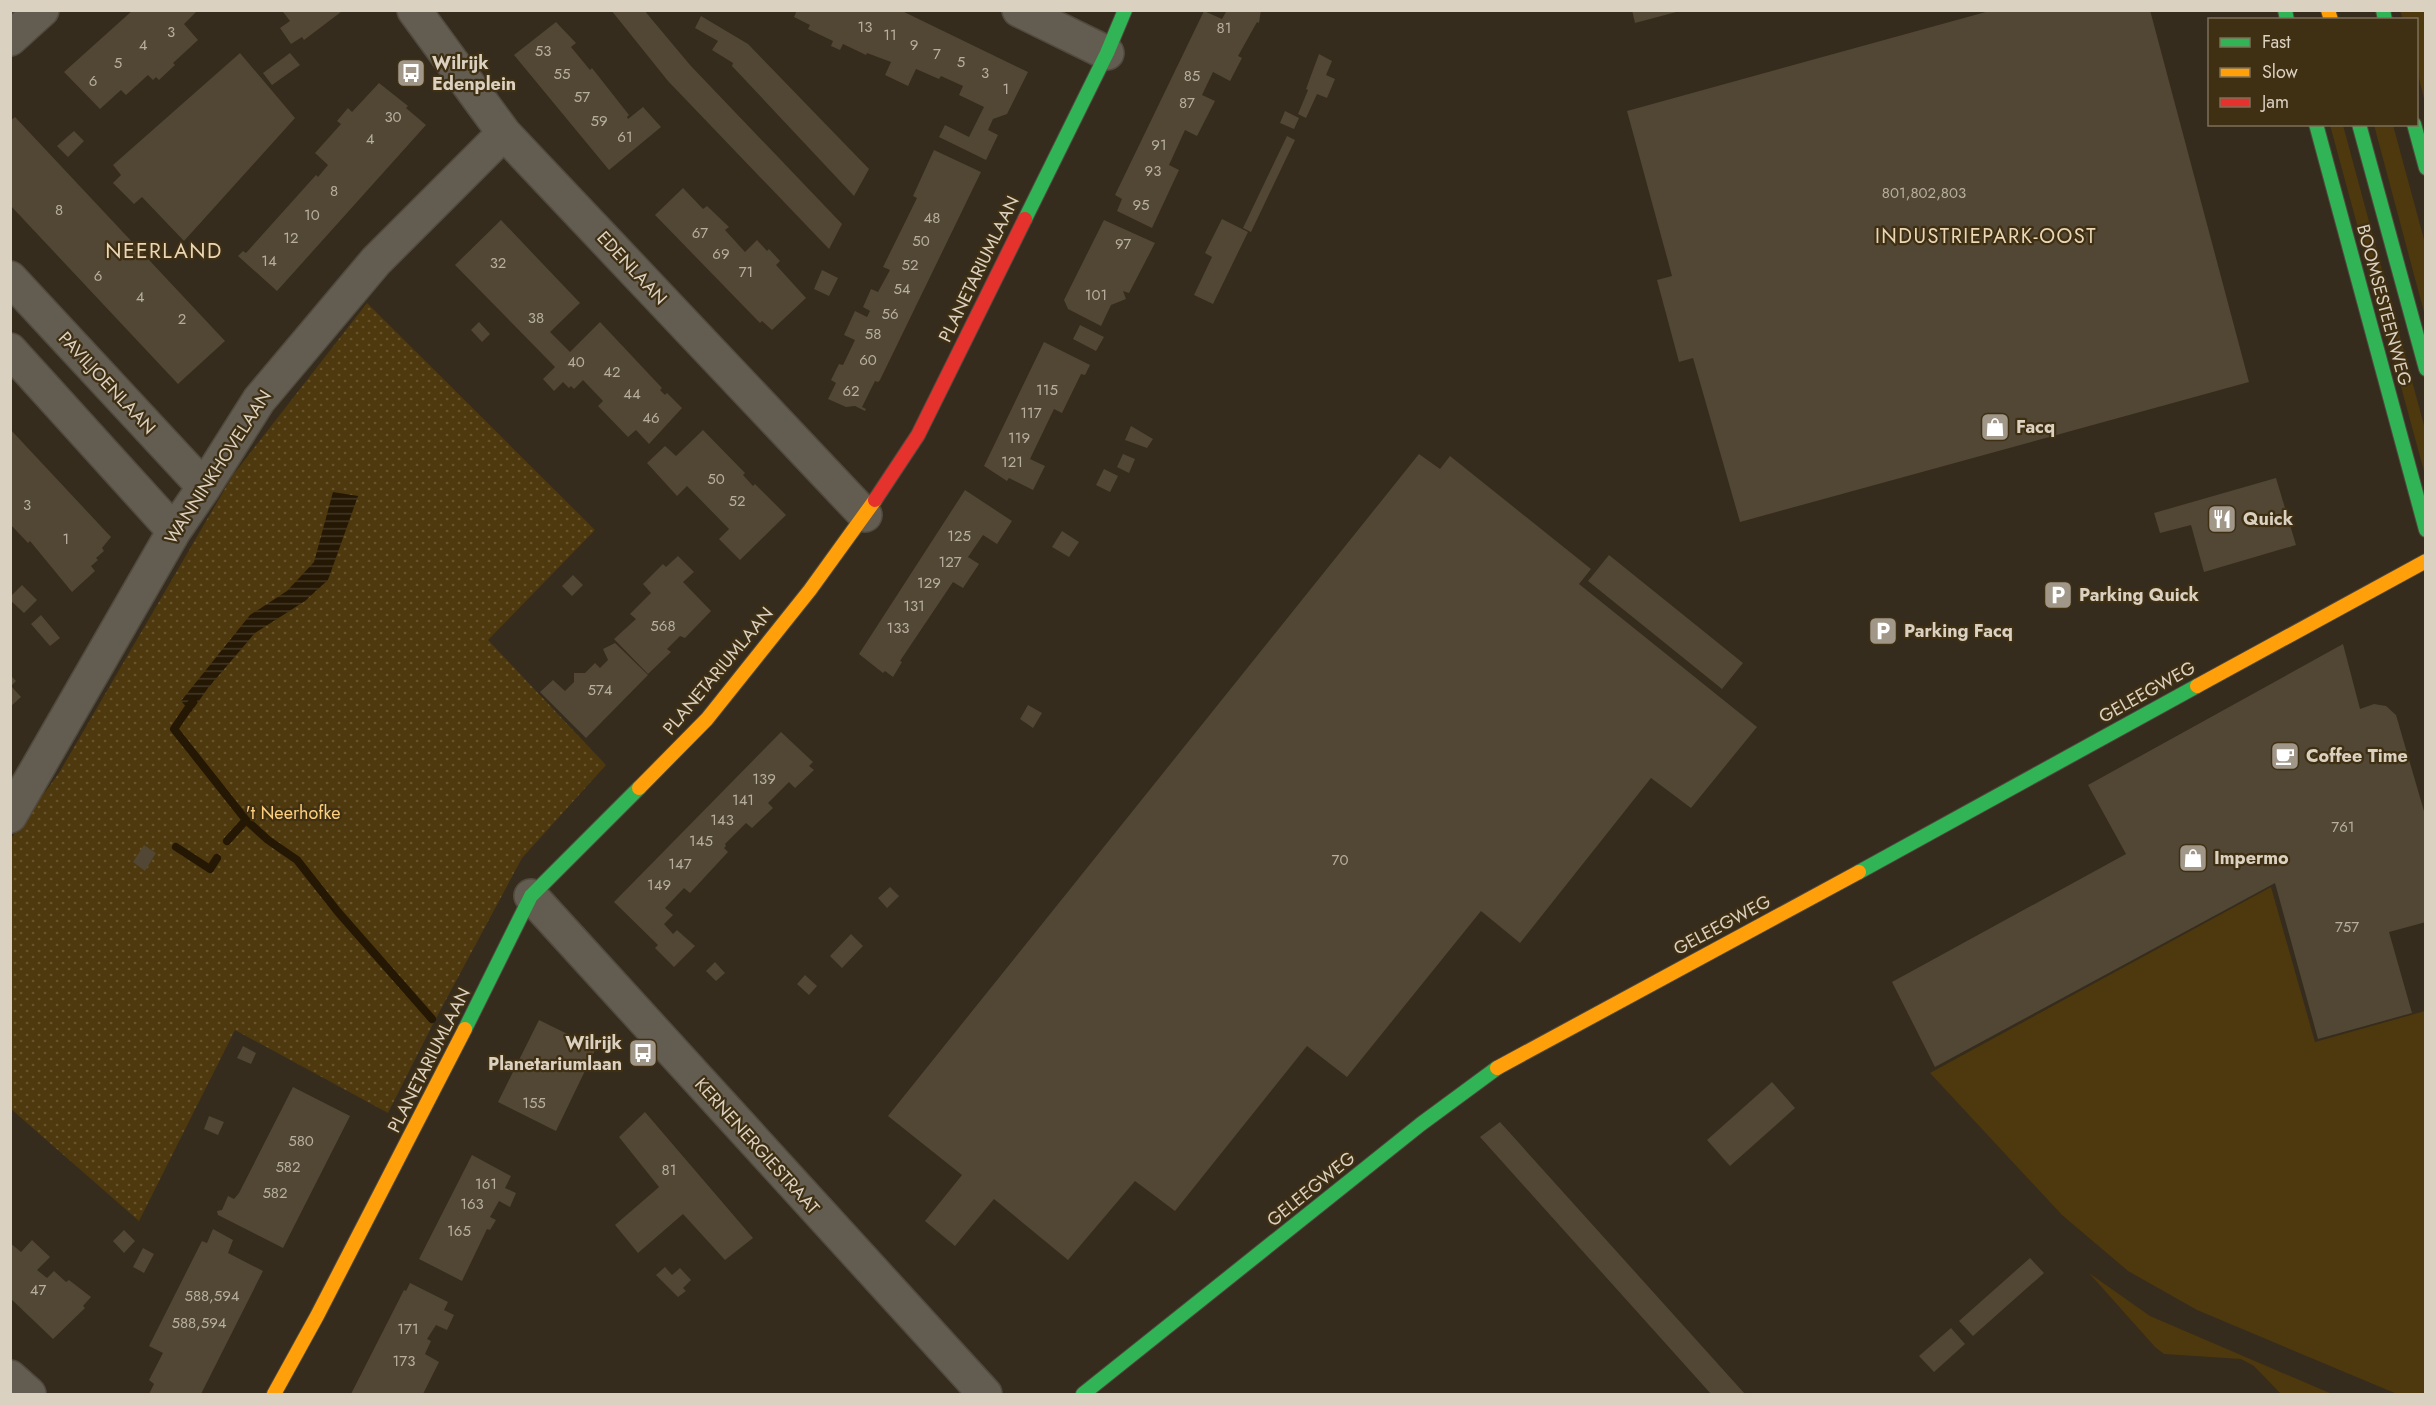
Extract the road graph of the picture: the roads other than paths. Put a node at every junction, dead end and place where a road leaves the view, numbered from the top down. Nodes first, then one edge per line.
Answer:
1 (42, 10) edge
2 (414, 10) edge
3 (1019, 10) edge
4 (1125, 10) edge
5 (10, 39) edge
6 (1107, 53) junction
7 (2317, 126) edge
8 (2360, 126) edge
9 (2415, 126) edge
10 (504, 133) junction
11 (2426, 168) edge
12 (10, 278) edge
13 (10, 350) edge
14 (2426, 369) edge
15 (204, 488) junction
16 (865, 514) junction
17 (2426, 530) edge
18 (174, 531) junction
19 (2426, 561) edge
20 (10, 816) edge
21 (531, 896) junction
22 (10, 1377) edge
23 (29, 1395) edge
24 (274, 1395) edge
25 (985, 1395) edge
26 (1083, 1395) edge

1 - 5 street
2 - 10 street, EDENLAAN
3 - 6 street
4 - 6 main road, PLANETARIUMLAAN
6 - 16 main road, PLANETARIUMLAAN
7 - 17 main road, BOOMSESTEENWEG
8 - 14 main road
9 - 11 main road
10 - 15 street, WANNINKHOVELAAN
10 - 16 street, EDENLAAN
12 - 15 street, PAVILJOENLAAN
13 - 18 street
15 - 18 street, WANNINKHOVELAAN
16 - 21 main road, PLANETARIUMLAAN
18 - 20 street, WANNINKHOVELAAN
19 - 26 main road, GELEEGWEG
21 - 24 main road, PLANETARIUMLAAN
21 - 25 street, KERNENERGIESTRAAT
22 - 23 street

